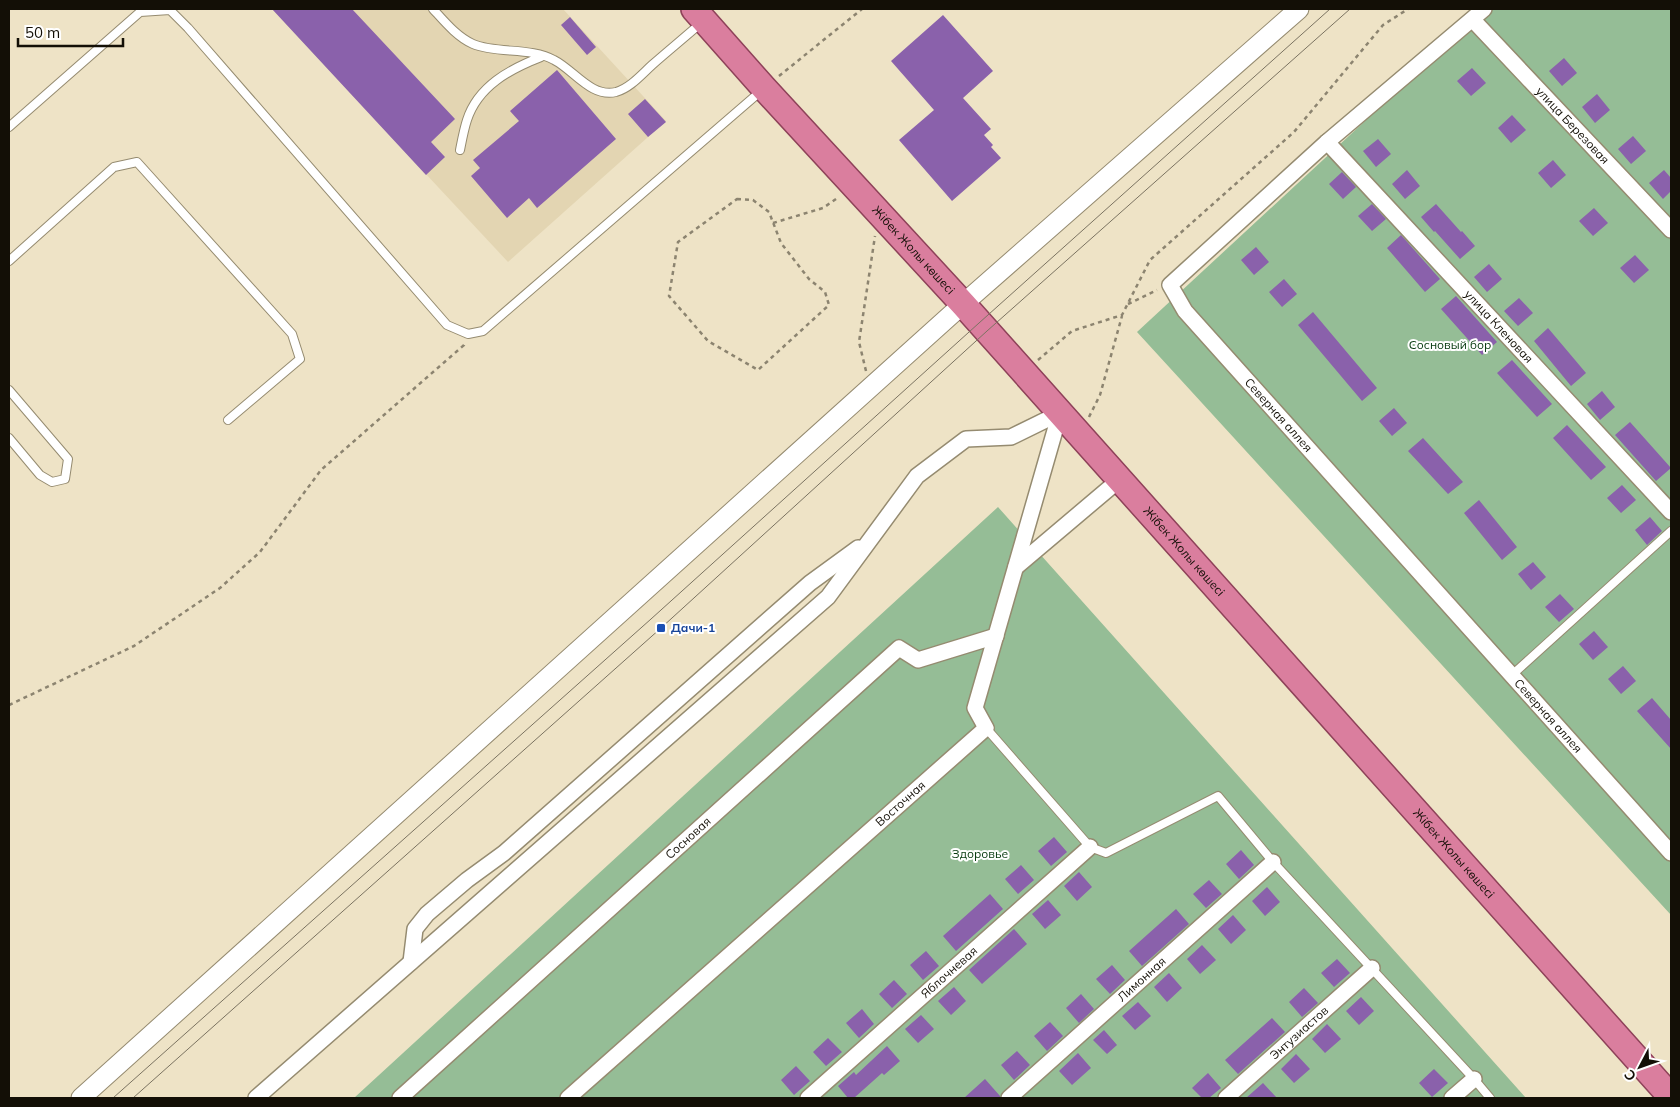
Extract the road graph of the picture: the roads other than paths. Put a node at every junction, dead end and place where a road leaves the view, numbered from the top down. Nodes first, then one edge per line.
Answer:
1 (433, 9) edge
2 (1299, 9) edge
3 (1484, 9) edge
4 (699, 14) edge
5 (1473, 20) junction
6 (542, 56) junction
7 (764, 88) junction
8 (9, 127) edge
9 (1327, 142) junction
10 (460, 150) dead end
11 (1671, 230) edge
12 (9, 261) edge
13 (962, 304) junction
14 (9, 390) edge
15 (228, 420) dead end
16 (1068, 422) junction
17 (9, 438) edge
18 (1119, 480) junction
19 (1671, 512) edge
20 (1671, 531) edge
21 (870, 540) junction
22 (1016, 567) junction
23 (996, 636) junction
24 (1512, 675) junction
25 (986, 728) junction
26 (1090, 847) junction
27 (1671, 852) edge
28 (1273, 862) junction
29 (411, 962) junction
30 (1372, 968) junction
31 (1474, 1079) junction
32 (1671, 1097) edge
33 (80, 1098) edge
34 (256, 1098) edge
35 (400, 1098) edge
36 (568, 1098) edge
37 (808, 1098) edge
38 (1009, 1098) edge
39 (1226, 1098) edge
40 (1452, 1098) edge
41 (1490, 1098) edge

1 - 6 lane
2 - 13 street
3 - 5 street
4 - 6 lane
4 - 7 highway, Жібек Жолы көшесі
5 - 9 street
5 - 11 street, улица Березовая
6 - 10 lane
7 - 8 lane
7 - 13 highway, Жібек Жолы көшесі
9 - 19 street, улица Кленовая
9 - 24 street, Северная аллея
12 - 15 lane
13 - 16 highway, Жібек Жолы көшесі
13 - 33 street
14 - 17 lane
16 - 18 highway, Жібек Жолы көшесі
16 - 21 street
16 - 22 street
18 - 22 street
18 - 32 highway, Жібек Жолы көшесі
20 - 24 lane
21 - 29 street
21 - 29 street
22 - 23 street
23 - 25 street
23 - 35 street, Сосновая
24 - 27 street, Северная аллея
25 - 26 lane
25 - 36 street, Восточная
26 - 28 lane
26 - 37 street, Яблочневая
28 - 30 lane
28 - 38 street, Лимонная
29 - 34 street
30 - 31 lane
30 - 39 street, Энтузиастов
31 - 40 street
31 - 41 lane

